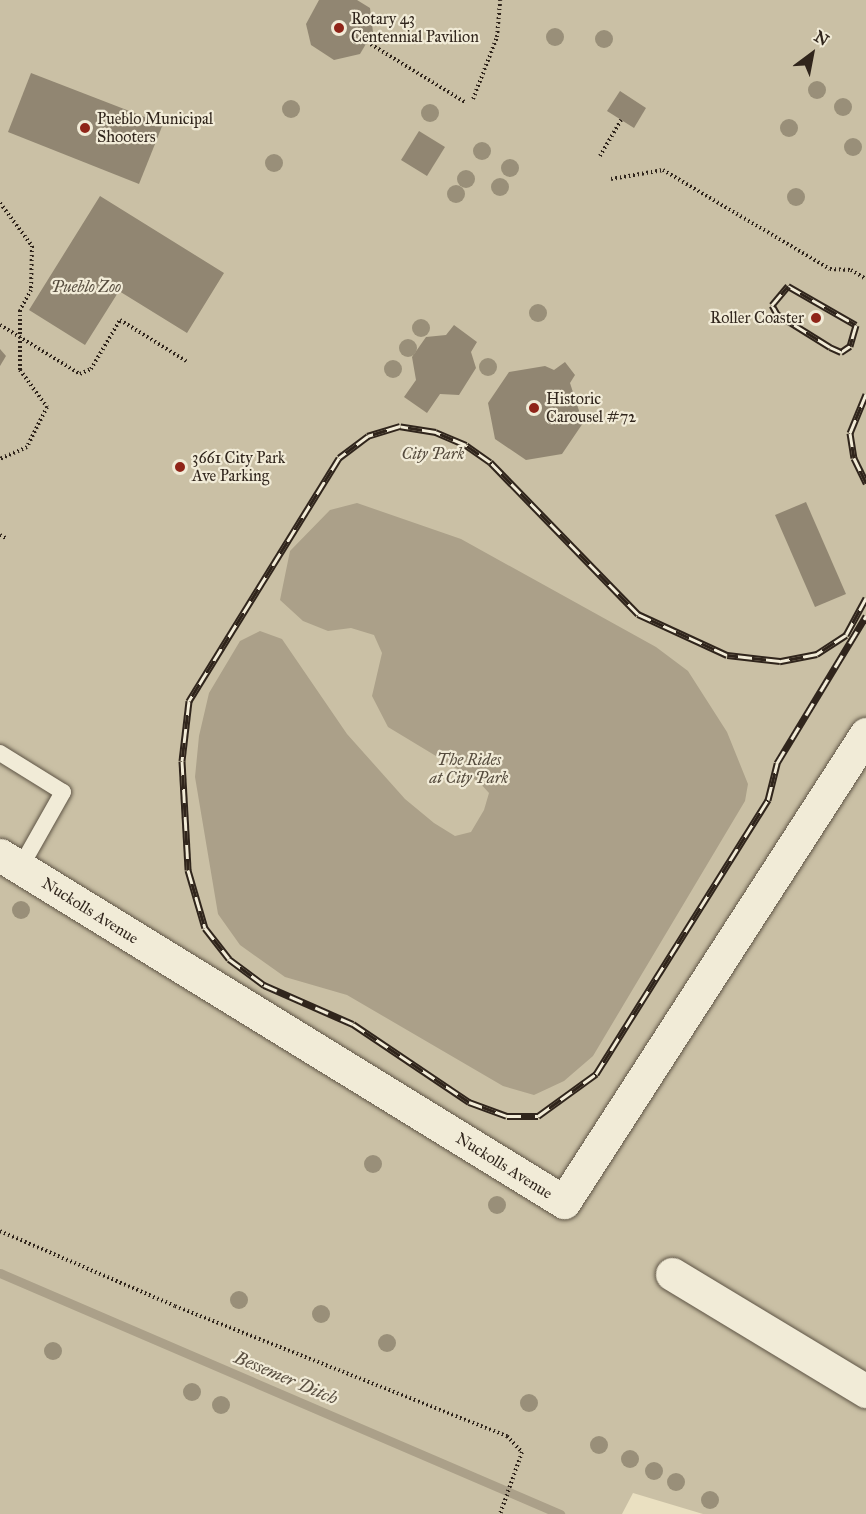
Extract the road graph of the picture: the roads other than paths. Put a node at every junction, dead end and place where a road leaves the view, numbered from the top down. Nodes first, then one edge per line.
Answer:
1 (866, 734) edge
2 (0, 753) edge
3 (10, 861) edge
4 (672, 1274) dead end
5 (866, 1390) edge

1 - 3 street, Nuckolls Avenue
2 - 3 lane
4 - 5 street

